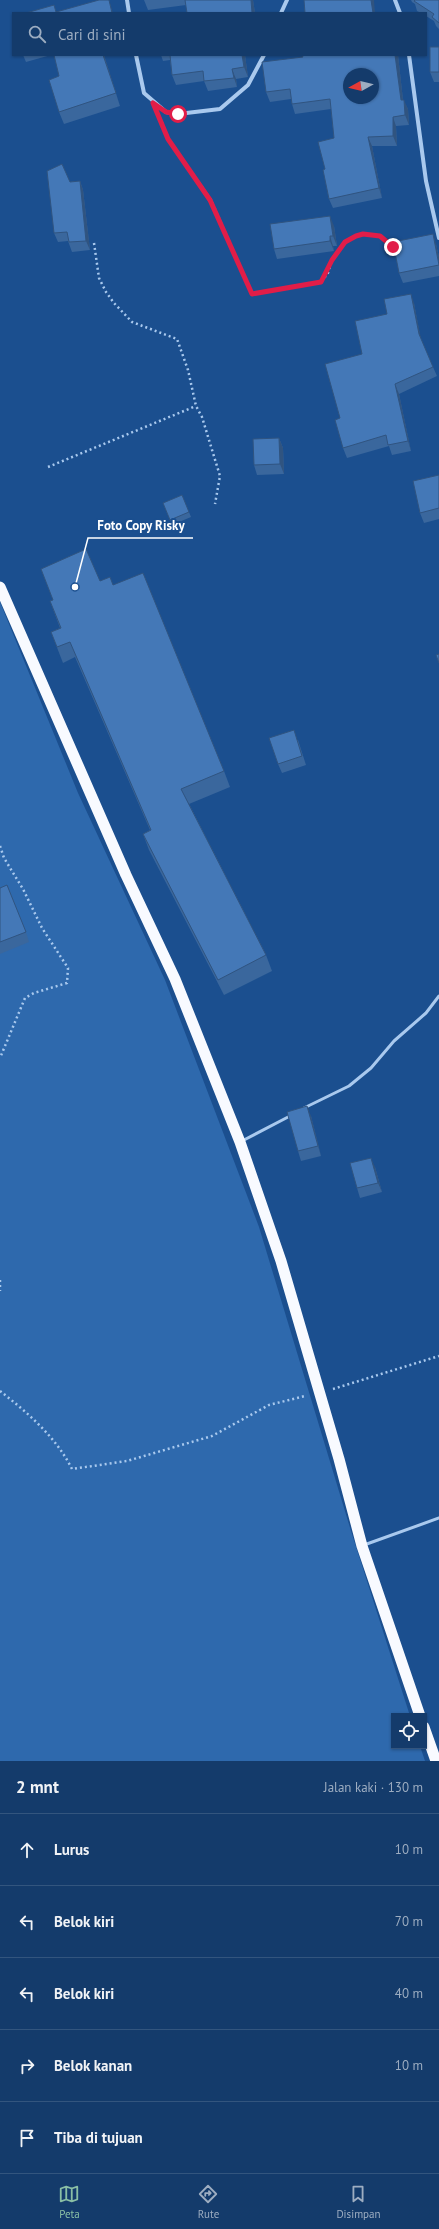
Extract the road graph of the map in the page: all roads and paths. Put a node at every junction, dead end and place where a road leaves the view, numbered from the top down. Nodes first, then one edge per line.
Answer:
1 (127, 0) edge
2 (287, 0) edge
3 (395, 0) edge
4 (129, 12) edge
5 (281, 12) edge
6 (400, 12) edge
7 (136, 56) edge
8 (263, 56) edge
9 (409, 56) edge
10 (153, 103) junction
11 (439, 238) edge
12 (94, 243) dead end
13 (393, 247) edge
14 (196, 406) junction
15 (48, 467) dead end
16 (215, 504) dead end
17 (0, 587) edge
18 (0, 846) edge
19 (439, 996) edge
20 (0, 1058) edge
21 (299, 1111) edge
22 (293, 1115) edge
23 (240, 1142) junction
24 (0, 1280) edge
25 (0, 1291) edge
26 (439, 1356) edge
27 (0, 1391) edge
28 (320, 1393) junction
29 (439, 1518) edge
30 (362, 1546) junction
31 (419, 1713) edge
32 (427, 1735) edge
33 (436, 1761) edge

1 - 4 street
2 - 5 street
3 - 6 street
7 - 10 street
8 - 10 street
9 - 11 street
10 - 13 path
12 - 14 path
14 - 15 path
14 - 16 path
17 - 23 highway
18 - 20 path
19 - 21 lane
22 - 23 lane
23 - 28 highway
24 - 25 path
26 - 28 path
27 - 28 path
28 - 30 highway
29 - 30 lane
30 - 31 highway
32 - 33 highway

